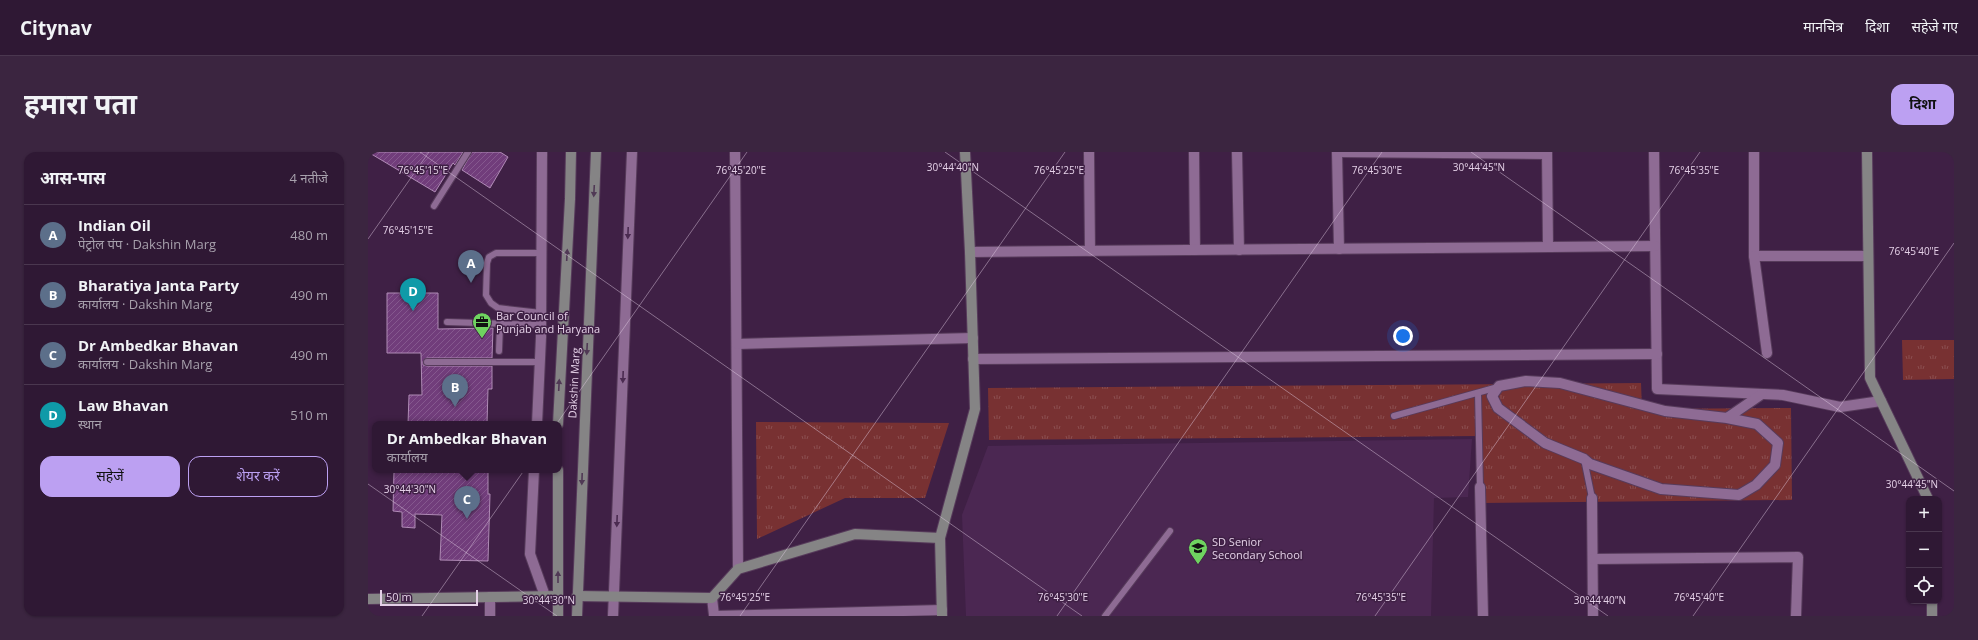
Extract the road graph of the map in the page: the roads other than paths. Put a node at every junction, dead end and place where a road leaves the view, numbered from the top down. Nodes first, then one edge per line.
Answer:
1 (468, 152) edge
2 (542, 152) edge
3 (571, 152) edge
4 (596, 152) edge
5 (632, 152) edge
6 (736, 152) edge
7 (965, 152) edge
8 (1089, 152) edge
9 (1194, 152) edge
10 (1237, 152) edge
11 (1337, 152) edge
12 (1654, 152) edge
13 (1754, 152) edge
14 (1867, 152) edge
15 (1547, 153) edge
16 (434, 206) dead end
17 (1548, 246) junction
18 (1655, 246) junction
19 (1339, 249) junction
20 (1195, 250) junction
21 (1239, 250) junction
22 (1090, 251) junction
23 (970, 252) junction
24 (541, 253) junction
25 (1754, 256) junction
26 (1868, 256) junction
27 (541, 312) junction
28 (447, 322) dead end
29 (500, 324) junction
30 (541, 325) junction
31 (973, 338) junction
32 (737, 344) junction
33 (499, 351) dead end
34 (1767, 353) dead end
35 (1657, 354) junction
36 (974, 359) junction
37 (427, 362) dead end
38 (540, 362) junction
39 (1499, 386) junction
40 (1478, 392) junction
41 (1762, 394) junction
42 (1881, 401) junction
43 (1394, 416) dead end
44 (1727, 418) junction
45 (536, 421) edge
46 (558, 421) edge
47 (1584, 459) junction
48 (534, 473) edge
49 (558, 473) edge
50 (1480, 487) joint
51 (1927, 496) edge
52 (1592, 498) joint
53 (1170, 531) dead end
54 (940, 538) junction
55 (1593, 559) junction
56 (738, 569) junction
57 (545, 596) junction
58 (558, 596) junction
59 (577, 596) junction
60 (614, 596) junction
61 (490, 597) junction
62 (712, 598) junction
63 (368, 599) edge
64 (1932, 604) edge
65 (942, 613) edge
66 (714, 615) edge
67 (490, 616) edge
68 (558, 616) edge
69 (577, 616) edge
70 (613, 616) edge
71 (1105, 616) edge
72 (1483, 616) edge
73 (1593, 616) edge
74 (1796, 616) edge
75 (1932, 616) edge

1 - 16 lane
2 - 24 street
46 -> 3 street, Dakshin Marg
4 -> 59 street, Dakshin Marg
5 -> 60 street
6 - 32 street
7 - 23 street
8 - 22 street
9 - 20 street
10 - 21 street
11 - 15 street
11 - 19 street
12 - 18 street
13 - 25 street
14 - 26 street
15 - 17 street
17 - 18 street
17 - 19 street
18 - 35 street
19 - 21 street
20 - 21 street
20 - 22 street
22 - 23 street
23 - 31 street
24 - 27 street
24 - 27 lane
25 - 26 street
25 - 34 street
26 - 42 street
27 - 30 street
28 - 29 lane
29 - 30 lane
29 - 33 lane
30 - 38 street
31 - 32 street
31 - 36 street
32 - 56 street
35 - 36 street
35 - 41 street
36 - 54 street
37 - 38 lane
38 - 45 street
39 - 40 lane
39 - 44 street
39 - 47 street
40 - 43 lane
40 - 50 lane
41 - 42 street
41 - 44 street
42 - 51 street
44 - 47 street
47 - 52 lane
48 - 57 street
58 -> 49 street
50 - 72 street
52 - 55 street
53 - 71 lane
54 - 56 street
54 - 65 street
55 - 73 street
55 - 74 street
56 - 62 street
57 - 58 street
57 - 61 street
58 - 68 street
59 - 60 street
59 - 69 street, Dakshin Marg
60 - 62 street
60 - 70 street
61 - 63 street
61 - 67 street
62 - 66 street
64 - 75 street
65 - 66 street

